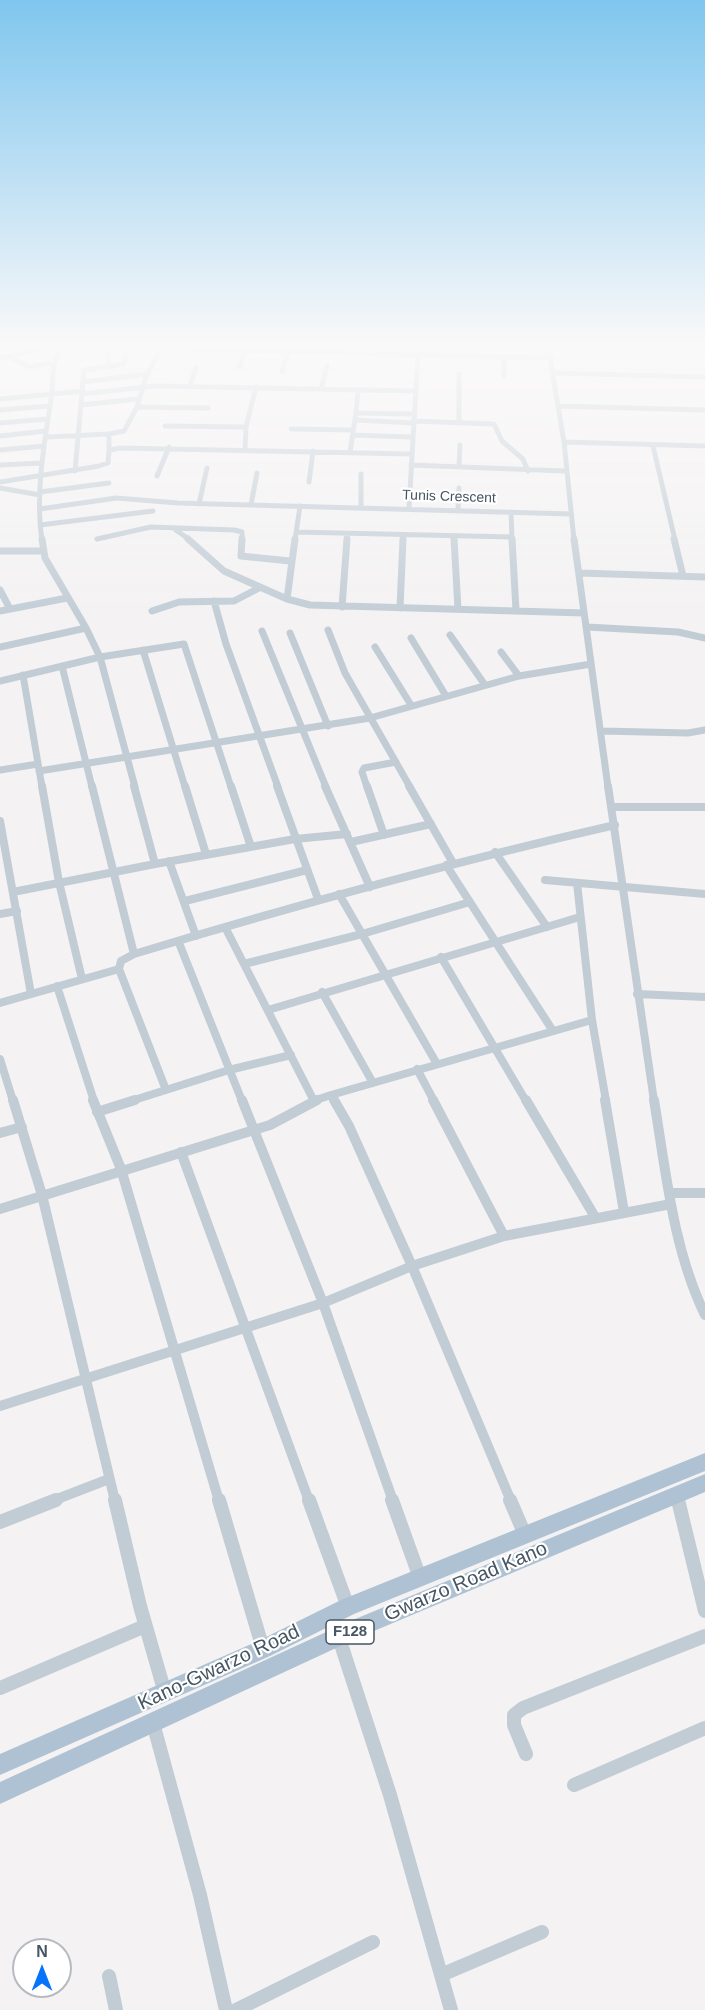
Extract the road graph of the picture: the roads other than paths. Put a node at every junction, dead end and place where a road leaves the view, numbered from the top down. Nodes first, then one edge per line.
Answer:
1 (46, 440) edge
2 (78, 440) edge
3 (109, 440) edge
4 (245, 440) edge
5 (352, 440) edge
6 (412, 440) edge
7 (501, 440) edge
8 (564, 442) joint
9 (460, 445) dead end
10 (45, 446) junction
11 (653, 446) junction
12 (705, 446) edge
13 (169, 447) junction
14 (244, 449) junction
15 (0, 450) edge
16 (109, 450) junction
17 (313, 451) junction
18 (350, 452) junction
19 (411, 454) junction
20 (41, 463) junction
21 (0, 465) edge
22 (411, 465) junction
23 (459, 467) junction
24 (207, 468) dead end
25 (75, 471) junction
26 (528, 471) junction
27 (565, 471) junction
28 (257, 473) dead end
29 (361, 474) dead end
30 (42, 476) junction
31 (157, 476) dead end
32 (0, 482) edge
33 (309, 482) dead end
34 (109, 483) dead end
35 (0, 488) edge
36 (459, 488) dead end
37 (40, 493) junction
38 (162, 502) junction
39 (199, 504) junction
40 (251, 505) junction
41 (300, 506) junction
42 (361, 506) junction
43 (409, 508) junction
44 (40, 509) junction
45 (458, 509) junction
46 (153, 511) junction
47 (511, 512) junction
48 (571, 514) junction
49 (151, 527) junction
50 (41, 528) junction
51 (173, 528) junction
52 (296, 532) junction
53 (347, 534) junction
54 (404, 535) junction
55 (454, 536) junction
56 (512, 537) junction
57 (97, 539) dead end
58 (0, 551) edge
59 (43, 551) junction
60 (290, 561) junction
61 (580, 573) junction
62 (683, 576) junction
63 (705, 577) edge
64 (259, 588) junction
65 (0, 590) edge
66 (67, 598) junction
67 (287, 599) junction
68 (214, 601) junction
69 (342, 607) junction
70 (400, 608) junction
71 (10, 609) junction
72 (458, 609) junction
73 (516, 610) junction
74 (0, 611) edge
75 (152, 611) dead end
76 (584, 613) junction
77 (587, 627) junction
78 (86, 628) junction
79 (328, 630) dead end
80 (262, 631) dead end
81 (290, 633) dead end
82 (450, 635) dead end
83 (411, 638) dead end
84 (705, 638) edge
85 (0, 647) edge
86 (375, 647) dead end
87 (143, 650) junction
88 (501, 652) dead end
89 (100, 657) junction
90 (591, 664) junction
91 (62, 666) junction
92 (23, 675) junction
93 (519, 676) junction
94 (0, 681) edge
95 (485, 685) junction
96 (446, 696) junction
97 (411, 705) junction
98 (370, 718) junction
99 (328, 726) junction
100 (301, 730) junction
101 (705, 730) edge
102 (601, 731) junction
103 (260, 736) junction
104 (217, 743) junction
105 (173, 750) junction
106 (126, 758) junction
107 (396, 762) junction
108 (87, 763) junction
109 (39, 767) junction
110 (0, 770) edge
111 (613, 807) junction
112 (705, 807) edge
113 (0, 821) edge
114 (431, 824) junction
115 (615, 825) junction
116 (384, 835) junction
117 (349, 838) junction
118 (295, 839) junction
119 (2, 843) edge
120 (251, 847) junction
121 (495, 852) junction
122 (206, 854) junction
123 (169, 861) junction
124 (155, 864) junction
125 (450, 864) junction
126 (114, 870) junction
127 (307, 870) junction
128 (10, 874) junction
129 (0, 877) edge
130 (545, 880) dead end
131 (59, 882) junction
132 (577, 883) junction
133 (370, 887) junction
134 (624, 887) junction
135 (13, 892) junction
136 (339, 894) junction
137 (705, 894) edge
138 (318, 899) junction
139 (185, 901) junction
140 (470, 903) junction
141 (17, 910) junction
142 (0, 914) edge
143 (580, 917) junction
144 (225, 927) junction
145 (547, 927) junction
146 (362, 934) junction
147 (196, 936) junction
148 (495, 942) junction
149 (178, 943) junction
150 (134, 954) junction
151 (441, 957) junction
152 (244, 964) junction
153 (119, 969) junction
154 (384, 973) junction
155 (82, 979) junction
156 (57, 986) junction
157 (322, 992) junction
158 (31, 994) junction
159 (638, 994) junction
160 (705, 997) edge
161 (0, 1003) edge
162 (268, 1010) junction
163 (592, 1020) junction
164 (553, 1030) junction
165 (496, 1047) junction
166 (291, 1055) junction
167 (0, 1059) edge
168 (437, 1064) junction
169 (417, 1069) junction
170 (229, 1070) junction
171 (373, 1083) junction
172 (166, 1090) junction
173 (331, 1095) junction
174 (313, 1099) junction
175 (97, 1112) junction
176 (22, 1127) junction
177 (254, 1130) junction
178 (0, 1133) edge
179 (181, 1152) junction
180 (121, 1169) junction
181 (705, 1193) edge
182 (42, 1195) junction
183 (670, 1199) junction
184 (0, 1209) edge
185 (624, 1212) junction
186 (595, 1217) junction
187 (504, 1236) junction
188 (412, 1266) junction
189 (323, 1303) junction
190 (705, 1315) edge
191 (246, 1328) junction
192 (174, 1351) junction
193 (85, 1378) junction
194 (0, 1406) edge
195 (705, 1462) edge
196 (109, 1479) junction
197 (705, 1483) edge
198 (677, 1494) junction
199 (0, 1522) edge
200 (525, 1535) junction
201 (420, 1578) junction
202 (348, 1607) junction
203 (705, 1611) edge
204 (145, 1626) junction
205 (705, 1636) edge
206 (339, 1638) junction
207 (263, 1649) junction
208 (0, 1688) edge
209 (165, 1693) junction
210 (153, 1723) junction
211 (705, 1728) edge
212 (526, 1754) dead end
213 (9, 1762) edge
214 (24, 1782) junction
215 (574, 1785) dead end
216 (0, 1793) edge
217 (542, 1932) dead end
218 (373, 1942) dead end
219 (441, 1975) junction
220 (109, 1976) dead end
221 (116, 2010) edge
222 (226, 2010) edge
223 (236, 2010) edge
224 (451, 2010) edge

1 - 10 street
2 - 25 street
3 - 16 street
4 - 14 street
5 - 18 street
6 - 19 street
7 - 26 street
8 - 11 street
8 - 27 street
9 - 23 street
10 - 15 street
10 - 20 street
11 - 12 street
11 - 62 street
13 - 14 street
13 - 16 street
13 - 31 street
14 - 17 street
16 - 25 street
17 - 18 street
17 - 33 street
18 - 19 street
19 - 22 street
20 - 21 street
20 - 30 street
22 - 23 street
22 - 43 street
23 - 26 street
24 - 39 street
25 - 30 street
26 - 27 street
27 - 48 street
28 - 40 street
29 - 42 street
30 - 32 street
30 - 37 street
34 - 37 street
35 - 37 street
36 - 45 street
37 - 44 street
38 - 39 street, Tunis Crescent
38 - 44 street, Tunis Crescent
38 - 46 street
39 - 40 street, Tunis Crescent
40 - 41 street, Tunis Crescent
41 - 42 street, Tunis Crescent
41 - 52 street
42 - 43 street, Tunis Crescent
43 - 45 street, Tunis Crescent
44 - 50 street
45 - 47 street, Tunis Crescent
46 - 49 street
46 - 50 street
47 - 48 street, Tunis Crescent
47 - 56 street
48 - 61 street
49 - 51 street
49 - 57 street
50 - 59 street
51 - 60 street
51 - 64 street
52 - 53 street
52 - 60 street
53 - 54 street
53 - 69 street
54 - 55 street
54 - 70 street
55 - 56 street
55 - 72 street
56 - 73 street
58 - 59 street
59 - 66 street
60 - 67 street
61 - 62 street
61 - 76 street
62 - 63 street
64 - 67 street
64 - 68 street
65 - 71 street
66 - 71 street
66 - 78 street
67 - 69 street
68 - 75 street
68 - 103 street
69 - 70 street
70 - 72 street
71 - 74 street
72 - 73 street
73 - 76 street
76 - 77 street
77 - 84 street
77 - 90 street
78 - 85 street
78 - 89 street
79 - 98 street
80 - 100 street
81 - 99 street
82 - 95 street
83 - 96 street
86 - 97 street
87 - 89 street
87 - 104 street
87 - 105 street
88 - 93 street
89 - 91 street
89 - 106 street
90 - 93 street
90 - 102 street
91 - 92 street
91 - 108 street
92 - 94 street
92 - 109 street
93 - 95 street
95 - 96 street
96 - 97 street
97 - 98 street
98 - 99 street
98 - 107 street
99 - 100 street
100 - 103 street
100 - 117 street
101 - 102 street
102 - 111 street
103 - 104 street
103 - 118 street
104 - 105 street
104 - 120 street
105 - 106 street
105 - 122 street
106 - 108 street
106 - 124 street
107 - 114 street
107 - 116 street
108 - 109 street
108 - 126 street
109 - 110 street
109 - 131 street
111 - 112 street
111 - 115 street
113 - 119 street
114 - 116 street
114 - 125 street
115 - 121 street
115 - 134 street
116 - 117 street
117 - 118 street
117 - 133 street
118 - 120 street
118 - 127 street
119 - 128 street
120 - 122 street
121 - 125 street
121 - 145 street
122 - 123 street
123 - 124 street
123 - 139 street
124 - 126 street
125 - 133 street
125 - 140 street
126 - 131 street
126 - 150 street
127 - 138 street
127 - 139 street
128 - 129 street
128 - 135 street
130 - 132 street
131 - 135 street
131 - 155 street
132 - 134 street
132 - 143 street
133 - 136 street
134 - 137 street
134 - 159 street
135 - 141 street
136 - 138 street
136 - 146 street
138 - 144 street
139 - 147 street
140 - 146 street
140 - 148 street
141 - 142 street
141 - 158 street
143 - 145 street
143 - 163 street
144 - 147 street
144 - 152 street
145 - 148 street
146 - 152 street
146 - 154 street
147 - 149 street
148 - 151 street
148 - 164 street
149 - 150 street
149 - 170 street
150 - 153 street
151 - 154 street
151 - 165 street
152 - 162 street
153 - 155 street
153 - 172 street
154 - 157 street
154 - 168 street
155 - 156 street
156 - 158 street
156 - 175 street
157 - 162 street
157 - 171 street
158 - 161 street
159 - 160 street
159 - 183 street
162 - 166 street
163 - 164 street
163 - 185 street
164 - 165 street
165 - 168 street
165 - 186 street
166 - 170 street
166 - 174 street
167 - 176 street
168 - 169 street
169 - 171 street
169 - 187 street
170 - 172 street
170 - 177 street
171 - 173 street
172 - 175 street
173 - 174 street
173 - 188 street
174 - 177 street
175 - 180 street
176 - 178 street
176 - 182 street
177 - 179 street
177 - 189 street
179 - 180 street
179 - 191 street
180 - 182 street
180 - 192 street
181 - 183 street
182 - 184 street
182 - 193 street
183 - 185 street
183 - 190 street
185 - 186 street
186 - 187 street
187 - 188 street
188 - 189 street
188 - 200 street
189 - 191 street
189 - 201 street
191 - 192 street
191 - 202 street
192 - 193 street
192 - 207 street
193 - 194 street
193 - 196 street
195 - 200 main road, Kano-Gwarzo Road / F128
196 - 199 street
196 - 204 street
197 - 198 main road, Gwarzo Road Kano / F128
198 - 203 street
198 - 206 main road, Gwarzo Road Kano / F128
200 - 201 main road, Kano-Gwarzo Road / F128
201 - 202 main road, Kano-Gwarzo Road / F128
202 - 207 main road, Kano-Gwarzo Road / F128
204 - 208 street
204 - 209 street
205 - 212 street
206 - 210 main road, Gwarzo Road Kano / F128
206 - 219 street
207 - 209 main road, Kano-Gwarzo Road / F128
209 - 213 main road, Kano-Gwarzo Road / F128
210 - 214 main road, Gwarzo Road Kano / F128
210 - 222 street
211 - 215 street
213 - 214 main road
214 - 216 main road, Gwarzo Road Kano / F128
217 - 219 street
218 - 223 street
219 - 224 street
220 - 221 street

